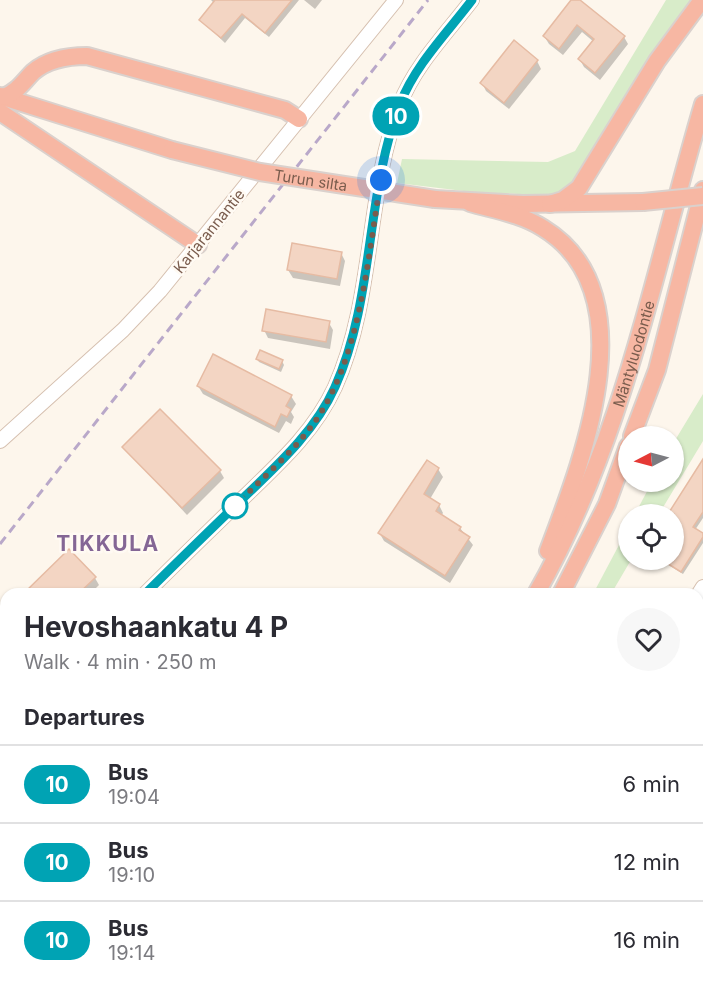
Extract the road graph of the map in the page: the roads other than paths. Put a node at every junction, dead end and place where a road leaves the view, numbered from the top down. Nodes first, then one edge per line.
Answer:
1 (396, 0) edge
2 (472, 0) edge
3 (702, 0) edge
4 (2, 102) edge
5 (703, 104) edge
6 (299, 120) junction
7 (703, 190) edge
8 (703, 196) edge
9 (470, 203) junction
10 (550, 204) junction
11 (198, 245) junction
12 (636, 426) edge
13 (0, 441) edge
14 (618, 474) edge
15 (151, 588) edge
16 (537, 588) edge
17 (539, 588) edge
18 (564, 588) edge

1 - 6 street, Karjarannantie
2 - 15 street
3 - 10 highway
4 - 6 highway
4 - 9 highway, Turun silta, bridge
4 - 11 highway
5 - 17 highway, Mäntyluodontie
6 - 11 street, Karjarannantie
7 - 12 highway, Mäntyluodontie
8 - 10 highway, Turun silta, bridge
9 - 10 highway, Turun silta
9 - 16 highway
11 - 13 street, Karjarannantie
14 - 18 highway

